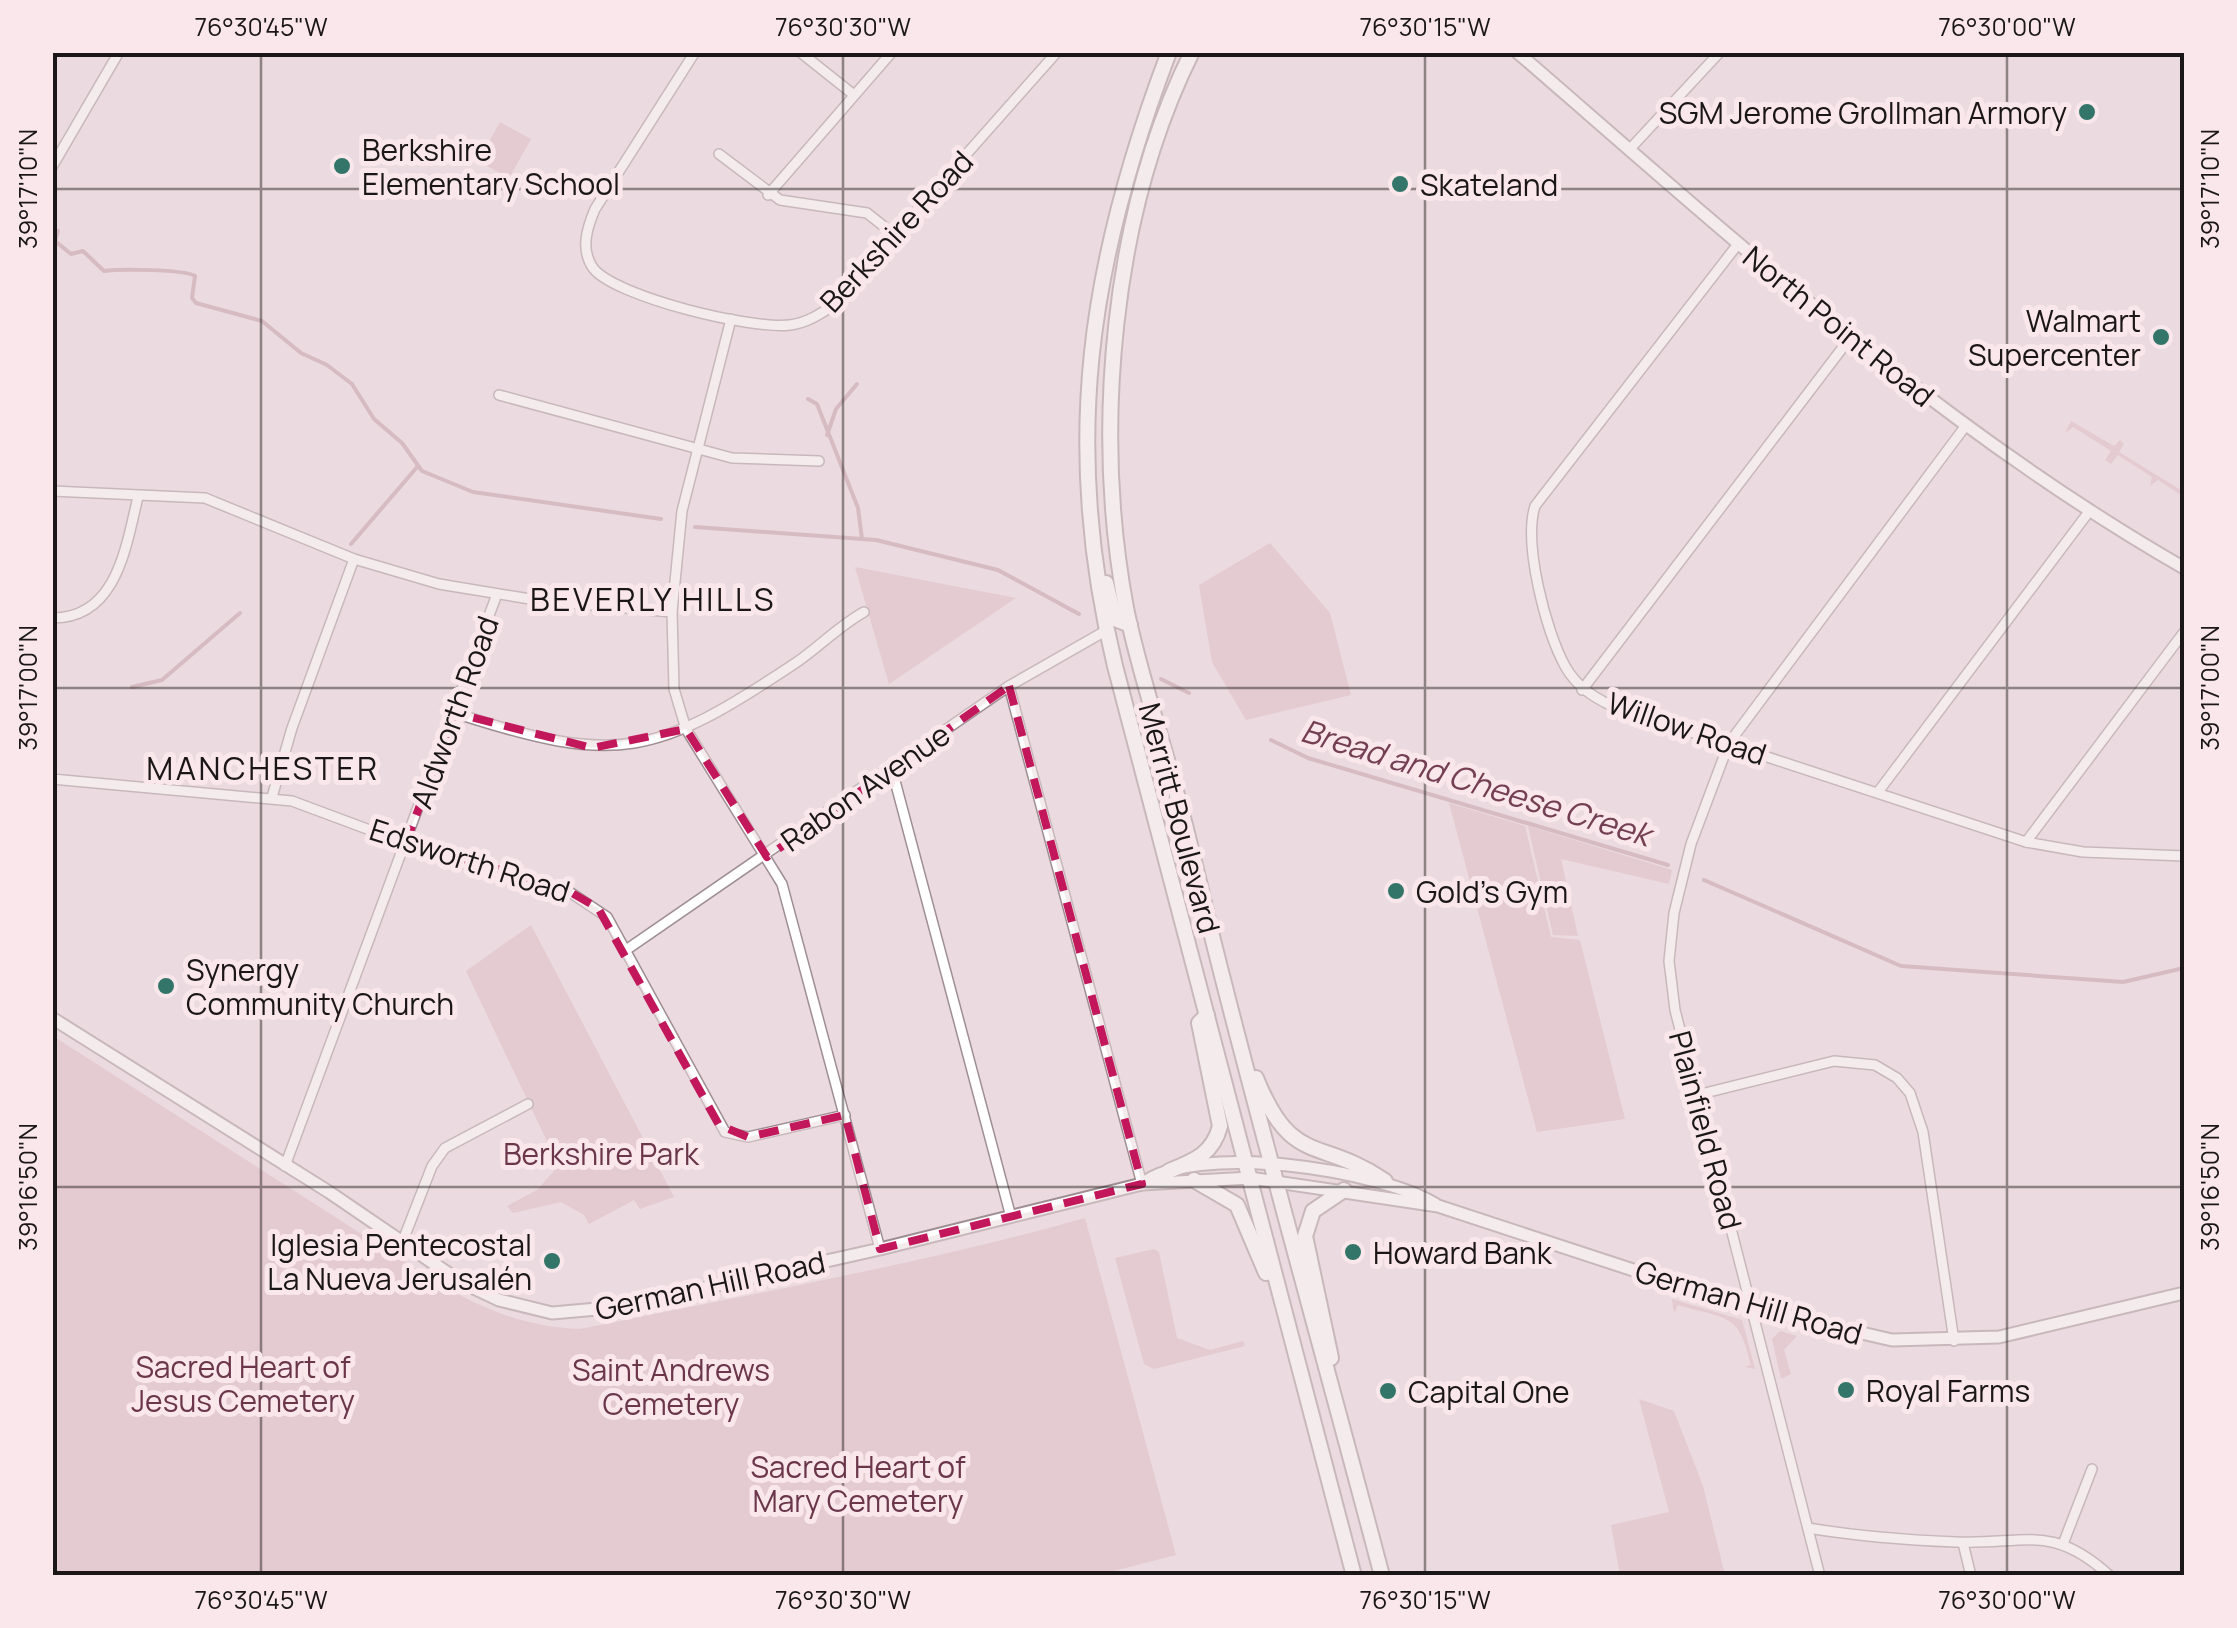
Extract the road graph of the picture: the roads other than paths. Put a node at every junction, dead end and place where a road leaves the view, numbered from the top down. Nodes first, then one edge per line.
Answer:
1 (119, 52) edge
2 (696, 52) edge
3 (800, 52) edge
4 (892, 52) edge
5 (1057, 52) edge
6 (1169, 52) edge
7 (1192, 52) edge
8 (1517, 52) edge
9 (1720, 52) edge
10 (854, 96) junction
11 (1630, 150) junction
12 (720, 154) dead end
13 (52, 167) edge
14 (768, 195) junction
15 (896, 236) junction
16 (1738, 244) junction
17 (731, 319) junction
18 (1850, 338) junction
19 (499, 395) dead end
20 (1964, 428) junction
21 (696, 450) junction
22 (819, 461) dead end
23 (52, 491) edge
24 (138, 497) junction
25 (2088, 513) junction
26 (1093, 550) junction
27 (354, 559) junction
28 (2184, 568) edge
29 (497, 594) junction
30 (672, 612) junction
31 (864, 612) dead end
32 (52, 618) edge
33 (1130, 625) junction
34 (1106, 630) junction
35 (2184, 632) edge
36 (1144, 685) junction
37 (1009, 686) junction
38 (1582, 690) junction
39 (455, 713) junction
40 (686, 729) junction
41 (1729, 744) junction
42 (892, 766) junction
43 (52, 779) edge
44 (1878, 792) junction
45 (272, 797) junction
46 (406, 842) junction
47 (2026, 842) junction
48 (2184, 856) edge
49 (766, 857) junction
50 (626, 950) junction
51 (1208, 1015) junction
52 (52, 1018) edge
53 (1246, 1069) junction
54 (1697, 1095) junction
55 (528, 1104) dead end
56 (845, 1115) junction
57 (1270, 1163) junction
58 (286, 1166) junction
59 (1247, 1170) junction
60 (1169, 1171) junction
61 (1274, 1179) junction
62 (1194, 1180) junction
63 (1385, 1181) junction
64 (1142, 1184) junction
65 (1344, 1190) junction
66 (1438, 1206) junction
67 (1011, 1217) junction
68 (402, 1243) junction
69 (880, 1249) junction
70 (2184, 1293) edge
71 (1752, 1308) junction
72 (1286, 1314) junction
73 (1954, 1341) junction
74 (1325, 1365) junction
75 (2092, 1469) dead end
76 (1808, 1528) junction
77 (1963, 1543) junction
78 (2062, 1544) junction
79 (1354, 1576) edge
80 (1382, 1576) edge
81 (1820, 1576) edge
82 (1970, 1576) edge
83 (2110, 1576) edge

1 - 13 street
2 - 17 street, Berkshire Road
3 - 10 street
4 - 10 street
5 - 15 street, Berkshire Road
6 - 26 main road, Merritt Boulevard
7 - 33 main road, Merritt Boulevard
8 - 11 street, North Point Road
9 - 11 street
10 - 14 street
11 - 16 street, North Point Road
12 - 14 street
14 - 15 street
15 - 17 street, Berkshire Road
16 - 18 street, North Point Road
16 - 38 street, Willow Road
17 - 21 street
18 - 20 street, North Point Road
18 - 38 street
19 - 21 street
20 - 25 street, North Point Road
20 - 41 street, Plainfield Road
21 - 22 street
21 - 30 street
23 - 24 street
24 - 27 street
24 - 32 street
25 - 28 street, North Point Road
25 - 44 street
26 - 33 main road
26 - 34 main road, Merritt Boulevard
27 - 29 street
27 - 45 street
29 - 30 street
29 - 39 street, Aldworth Road
30 - 40 street
31 - 40 street
33 - 36 main road, Merritt Boulevard
34 - 36 main road
34 - 37 street, Rabon Avenue
34 - 51 main road, Merritt Boulevard
35 - 47 street
36 - 53 main road, Merritt Boulevard
37 - 42 street, Rabon Avenue
37 - 64 street
38 - 41 street, Willow Road
39 - 40 street
39 - 46 street, Aldworth Road
40 - 49 street
41 - 44 street, Willow Road
41 - 54 street, Plainfield Road
42 - 49 street, Rabon Avenue
42 - 67 street
43 - 45 street, Edsworth Road
44 - 47 street, Willow Road
45 - 46 street, Edsworth Road
46 - 50 street, Edsworth Road
46 - 58 street, Aldworth Road
47 - 48 street, Willow Road
49 - 50 street, Rabon Avenue
49 - 56 street
50 - 56 street, Edsworth Road
51 - 59 main road, Merritt Boulevard
51 - 60 main road
52 - 58 street, German Hill Road
53 - 57 main road, Merritt Boulevard
53 - 63 main road
54 - 71 street, Plainfield Road
54 - 73 street
55 - 68 street
56 - 69 street
57 - 59 street, German Hill Road
57 - 61 main road, Merritt Boulevard
57 - 63 street, German Hill Road
58 - 68 street, German Hill Road
59 - 60 street, German Hill Road
59 - 61 street, German Hill Road
59 - 62 street, German Hill Road
59 - 72 main road, Merritt Boulevard
60 - 64 street, German Hill Road
61 - 65 street, German Hill Road
61 - 74 main road, Merritt Boulevard
62 - 64 street, German Hill Road
62 - 72 main road
63 - 66 street, German Hill Road
64 - 67 street, German Hill Road
65 - 66 street, German Hill Road
65 - 74 main road
66 - 71 street, German Hill Road
67 - 69 street, German Hill Road
68 - 69 street, German Hill Road
70 - 73 street, German Hill Road
71 - 73 street, German Hill Road
71 - 76 street, Plainfield Road
72 - 79 main road, Merritt Boulevard
74 - 80 main road, Merritt Boulevard
75 - 78 street
76 - 77 street
76 - 81 street, Plainfield Road
77 - 78 street
77 - 82 street
78 - 83 street

